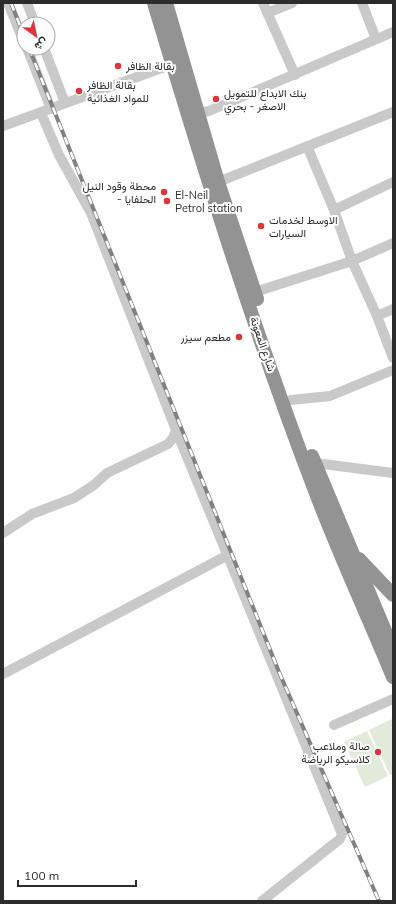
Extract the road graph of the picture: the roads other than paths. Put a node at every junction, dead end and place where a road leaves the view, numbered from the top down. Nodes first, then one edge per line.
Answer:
1 (8, 3) edge
2 (27, 3) edge
3 (154, 3) edge
4 (166, 3) edge
5 (263, 3) edge
6 (292, 3) edge
7 (362, 3) edge
8 (267, 13) junction
9 (32, 16) edge
10 (16, 22) edge
11 (393, 32) edge
12 (376, 39) junction
13 (29, 56) edge
14 (47, 56) edge
15 (177, 62) junction
16 (295, 75) junction
17 (65, 104) junction
18 (51, 109) junction
19 (393, 112) edge
20 (40, 113) junction
21 (198, 113) junction
22 (3, 126) edge
23 (307, 146) junction
24 (218, 182) junction
25 (393, 182) edge
26 (334, 210) junction
27 (393, 244) edge
28 (352, 261) junction
29 (255, 292) junction
30 (393, 308) edge
31 (377, 316) junction
32 (393, 358) edge
33 (393, 370) edge
34 (291, 400) junction
35 (176, 430) junction
36 (315, 463) junction
37 (393, 473) edge
38 (3, 533) edge
39 (349, 548) junction
40 (228, 555) junction
41 (393, 595) edge
42 (393, 650) edge
43 (3, 674) edge
44 (393, 677) edge
45 (393, 699) edge
46 (334, 725) dead end
47 (262, 901) edge

1 - 10 street
2 - 9 street
3 - 15 highway, شارع المعونة
4 - 15 highway, شارع المعونة
5 - 8 street
6 - 8 street
7 - 12 street
8 - 16 street
11 - 12 street
12 - 16 street
13 - 18 street
14 - 17 street
15 - 17 street
15 - 21 highway, شارع المعونة
15 - 44 highway, شارع المعونة
16 - 21 street
17 - 18 street
18 - 20 street
19 - 23 street
20 - 22 street
20 - 35 street
21 - 24 highway, شارع المعونة
23 - 24 street
23 - 26 street
24 - 29 highway, شارع المعونة
25 - 26 street
26 - 28 street
27 - 28 street
28 - 29 street
28 - 31 street
29 - 34 highway, شارع المعونة
30 - 31 street
31 - 32 street
33 - 34 street
34 - 36 highway, شارع المعونة
35 - 38 street
35 - 40 street
36 - 37 street
36 - 39 highway, شارع المعونة
39 - 41 highway
39 - 42 highway, شارع المعونة
40 - 43 street
40 - 47 street
45 - 46 street

